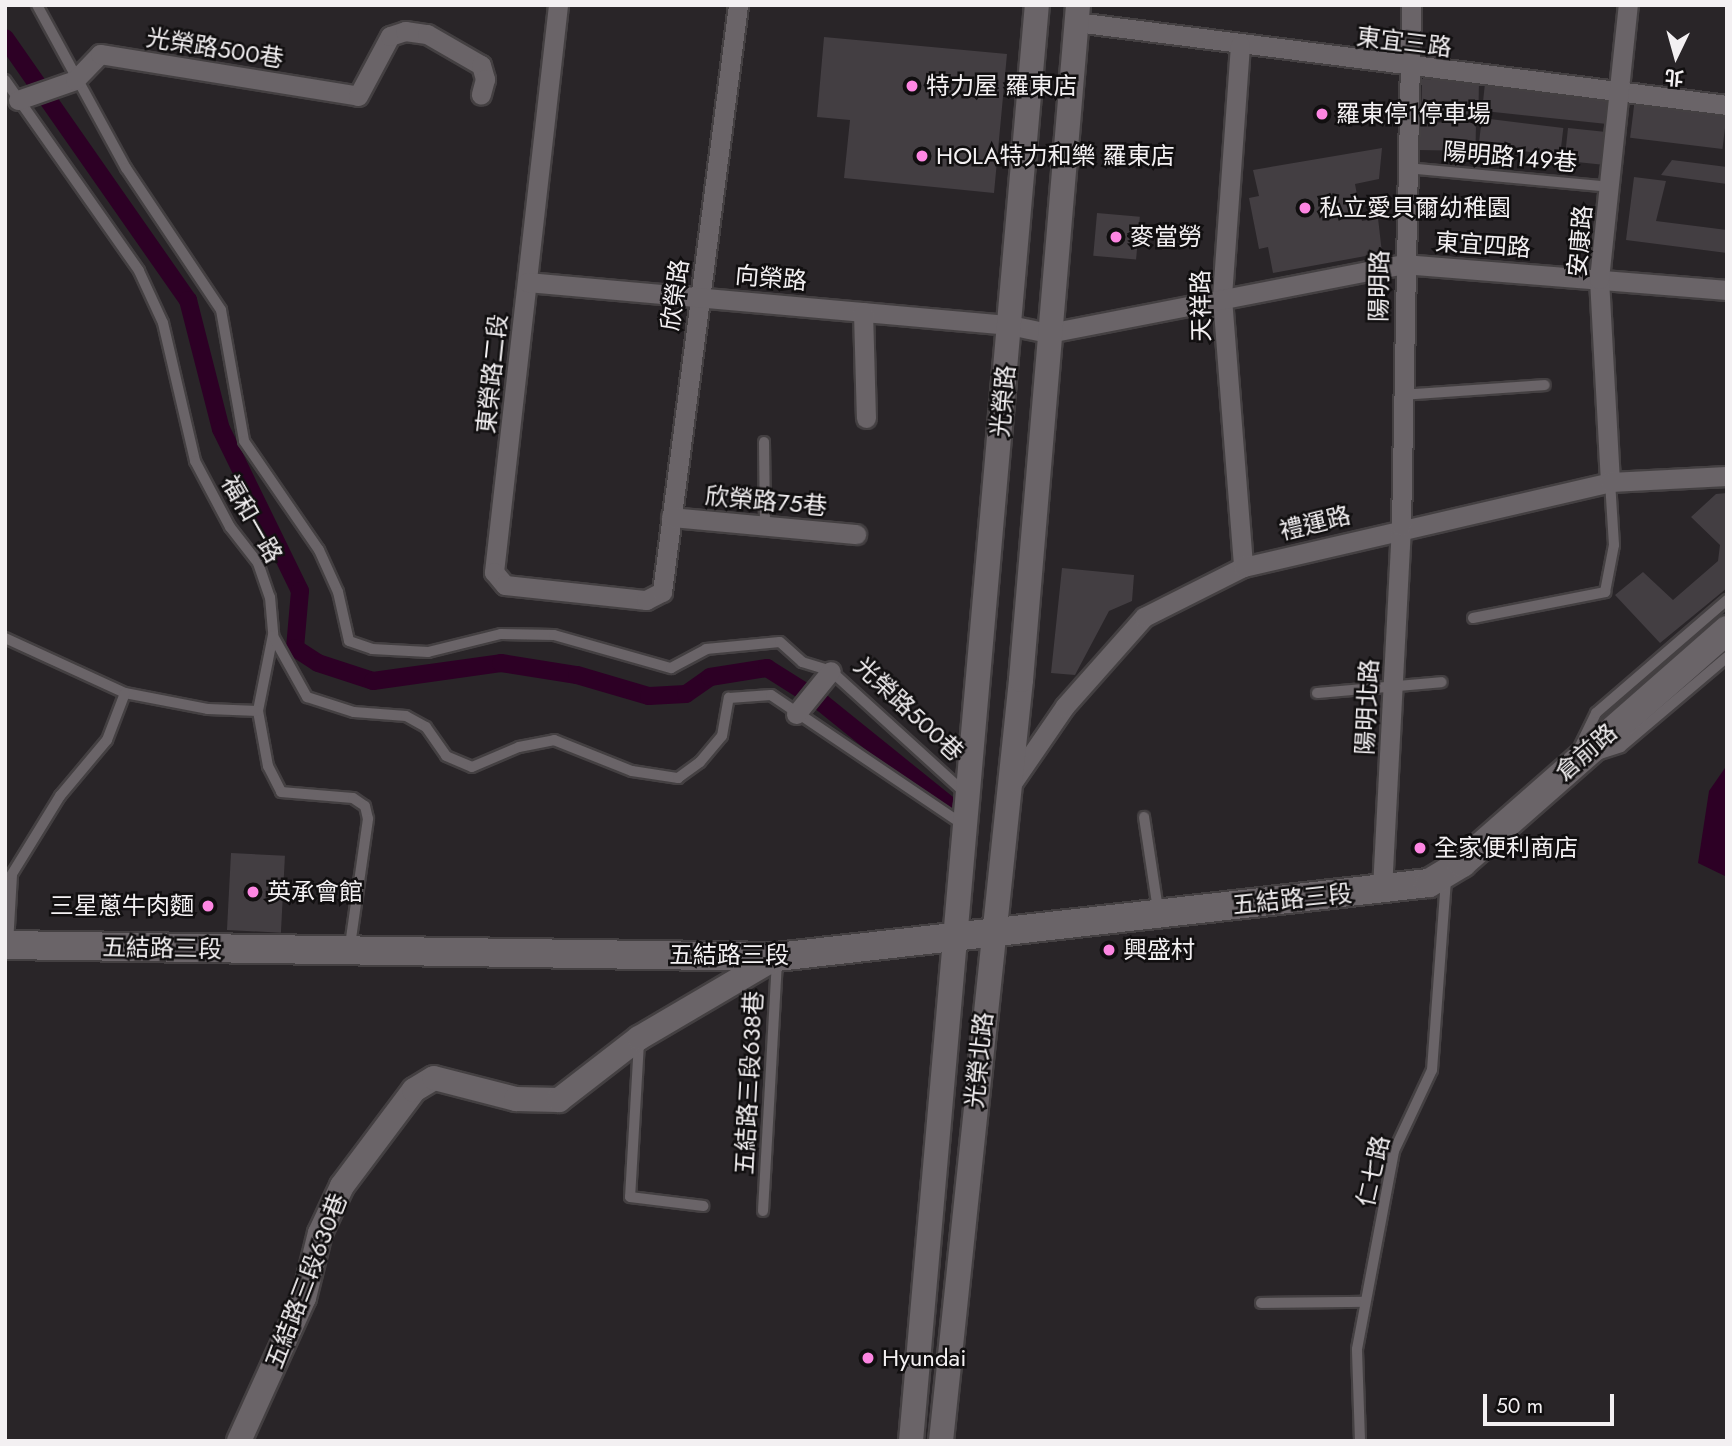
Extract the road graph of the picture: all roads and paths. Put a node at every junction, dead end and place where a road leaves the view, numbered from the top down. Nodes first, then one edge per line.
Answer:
1 (37, 5) edge
2 (558, 5) edge
3 (738, 5) edge
4 (1037, 5) edge
5 (1411, 5) edge
6 (1628, 5) edge
7 (1077, 14) edge
8 (1240, 45) junction
9 (1409, 68) junction
10 (5, 80) edge
11 (75, 80) junction
12 (1620, 93) junction
13 (481, 94) dead end
14 (18, 100) junction
15 (1727, 105) edge
16 (1406, 168) junction
17 (1609, 187) junction
18 (1403, 264) junction
19 (1599, 279) junction
20 (527, 282) junction
21 (1727, 290) edge
22 (699, 296) junction
23 (1222, 298) junction
24 (863, 312) junction
25 (1010, 325) junction
26 (1049, 333) junction
27 (1545, 385) dead end
28 (1401, 395) junction
29 (866, 418) dead end
30 (764, 442) dead end
31 (1727, 477) edge
32 (1610, 482) junction
33 (671, 516) junction
34 (765, 525) junction
35 (1401, 526) junction
36 (856, 534) dead end
37 (1243, 567) junction
38 (662, 592) joint
39 (1727, 600) edge
40 (1474, 618) dead end
41 (1727, 630) edge
42 (272, 635) junction
43 (5, 638) edge
44 (1727, 657) edge
45 (831, 671) junction
46 (1020, 680) joint
47 (1442, 682) dead end
48 (1393, 686) junction
49 (125, 693) junction
50 (1317, 693) dead end
51 (258, 711) junction
52 (796, 714) junction
53 (1573, 762) junction
54 (1007, 790) junction
55 (967, 796) junction
56 (1144, 817) dead end
57 (965, 826) junction
58 (1446, 874) junction
59 (1382, 889) junction
60 (1158, 914) junction
61 (992, 935) junction
62 (957, 938) junction
63 (6, 945) edge
64 (349, 952) junction
65 (777, 957) junction
66 (639, 1038) junction
67 (703, 1206) dead end
68 (763, 1211) dead end
69 (1365, 1302) junction
70 (1261, 1303) dead end
71 (239, 1441) edge
72 (911, 1441) edge
73 (941, 1441) edge
74 (1360, 1441) edge

1 - 11 lane
2 - 20 street, 東榮路二段
3 - 22 street, 欣榮路
4 - 25 street, 光榮路
5 - 9 street, 陽明路
6 - 12 street, 安康路
7 - 8 street, 東宜三路
7 - 26 street, 光榮路
8 - 9 street, 東宜三路
8 - 23 street, 天祥路
9 - 12 street, 東宜三路
9 - 16 street, 陽明路
10 - 14 lane, 福和一路
11 - 13 street, 光榮路500巷
11 - 14 street
11 - 45 lane, 光榮路500巷
12 - 15 street, 東宜三路
12 - 17 street, 安康路
14 - 42 lane, 福和一路
16 - 17 lane, 陽明路149巷
16 - 18 street, 陽明路
17 - 19 street, 安康路
18 - 19 street, 東宜四路
18 - 23 street, 東宜四路
18 - 28 street, 陽明路
19 - 21 street, 東宜四路
19 - 32 street, 安康路
20 - 22 street, 向榮路
20 - 38 street, 東榮路二段
22 - 24 street, 向榮路
22 - 33 street, 欣榮路
23 - 26 street, 東宜四路
23 - 37 street, 天祥路
24 - 25 street, 向榮路
24 - 29 street
25 - 26 street, 向榮路
25 - 55 street, 光榮路
26 - 46 street, 光榮路
27 - 28 lane
28 - 35 street, 陽明路
30 - 34 lane
31 - 32 street, 禮運路
32 - 35 street, 禮運路
32 - 40 lane
33 - 34 street, 欣榮路75巷
33 - 38 street, 欣榮路
34 - 36 street, 欣榮路75巷
35 - 37 street, 禮運路
35 - 48 street, 陽明北路
37 - 54 street, 禮運路
39 - 53 lane
41 - 53 main road, 倉前路
42 - 51 lane, 福和一路
42 - 52 lane
43 - 49 lane
44 - 53 lane
45 - 52 street
45 - 55 lane, 光榮路500巷
46 - 54 street, 光榮北路
47 - 48 lane
48 - 50 lane
48 - 59 street, 陽明北路
49 - 51 lane
49 - 63 lane
51 - 64 lane, 福和一路
52 - 57 lane
53 - 58 main road, 倉前路
54 - 61 street, 光榮北路
55 - 57 street, 光榮北路
56 - 60 lane
57 - 62 street, 光榮北路
58 - 59 main road, 五結路三段
58 - 69 lane, 仁七路
59 - 60 main road, 五結路三段
60 - 61 main road, 五結路三段
61 - 62 main road, 五結路三段
61 - 73 street, 光榮北路
62 - 65 main road, 五結路三段
62 - 72 street, 光榮北路
63 - 64 main road, 五結路三段
64 - 65 main road, 五結路三段
65 - 66 street, 五結路三段630巷
65 - 68 lane, 五結路三段638巷
66 - 67 lane
66 - 71 street, 五結路三段630巷
69 - 70 lane
69 - 74 lane, 仁七路

